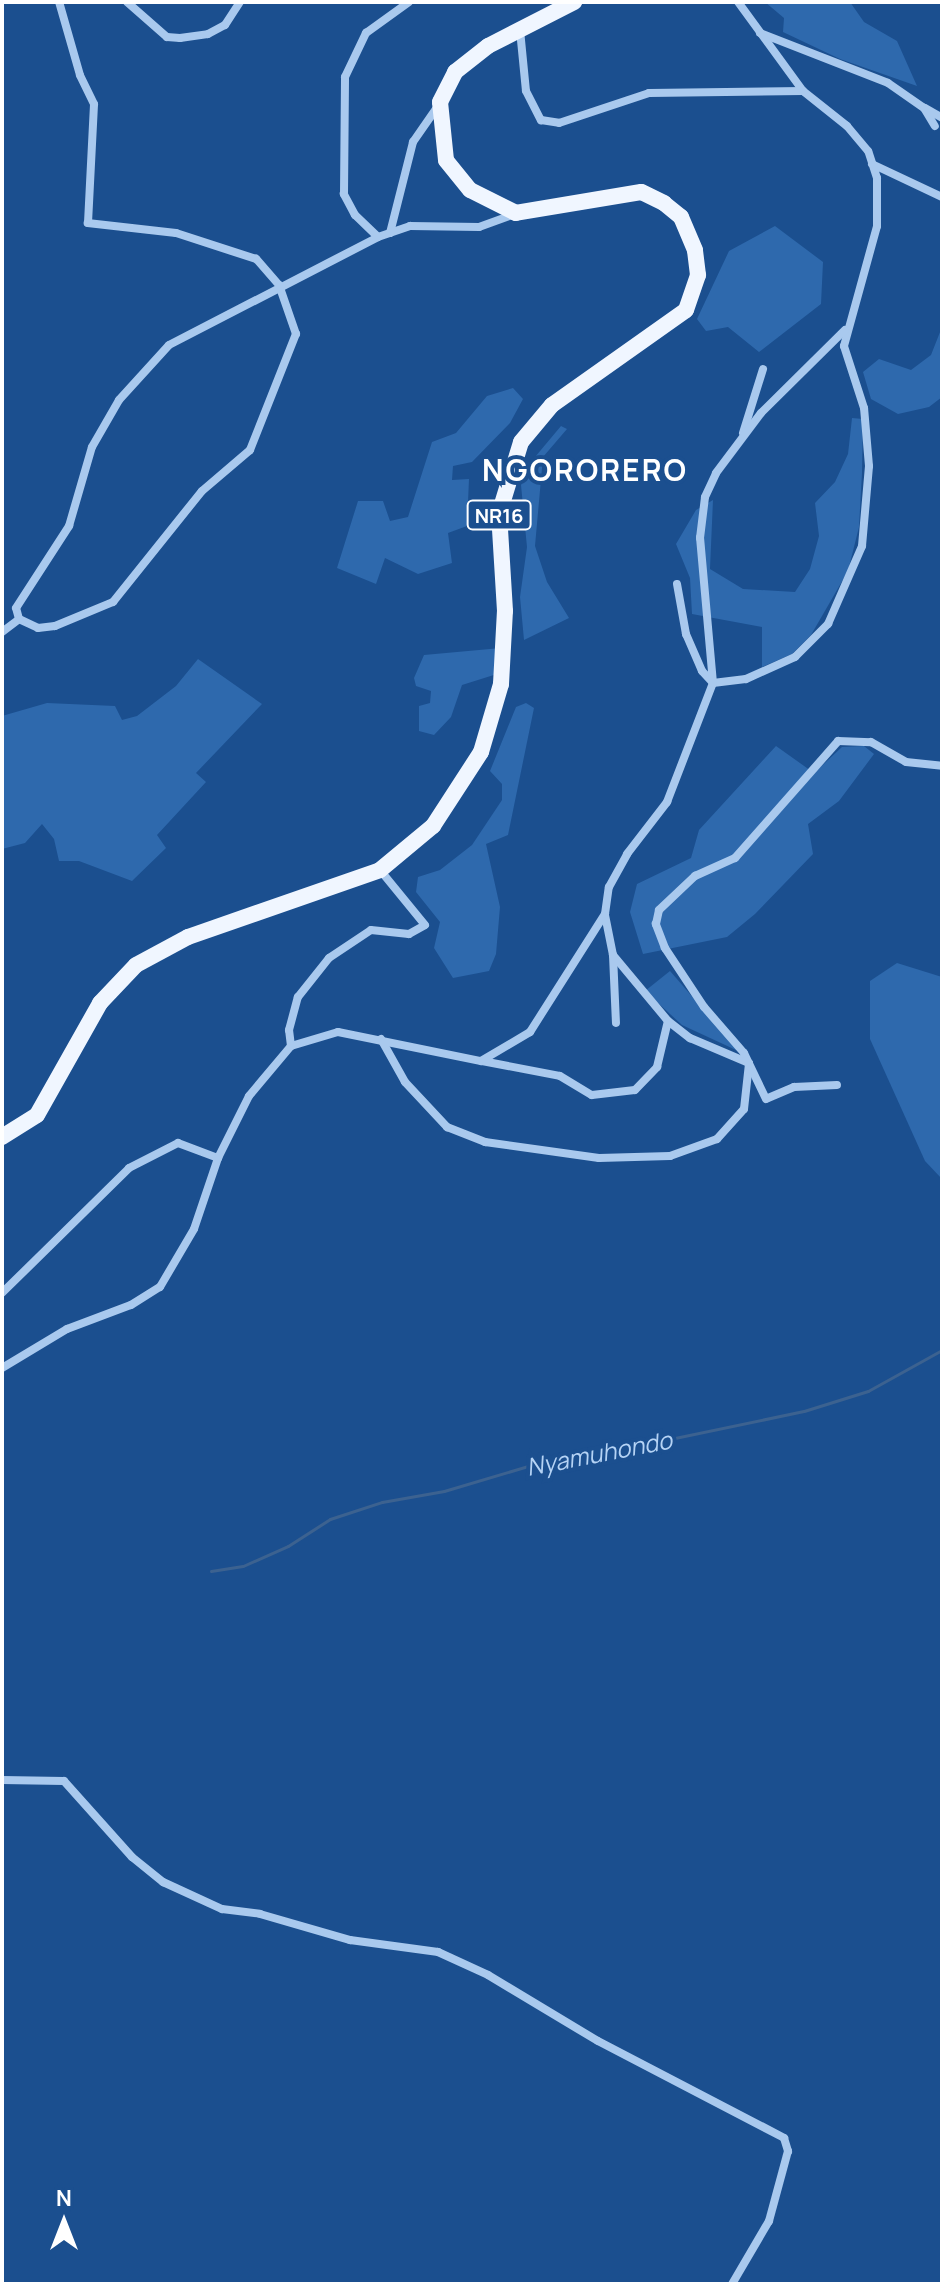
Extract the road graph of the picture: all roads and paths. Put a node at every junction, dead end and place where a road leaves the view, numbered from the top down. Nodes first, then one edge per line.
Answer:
1 (59, 2) edge
2 (127, 2) edge
3 (240, 2) edge
4 (409, 2) edge
5 (574, 2) edge
6 (738, 2) edge
7 (520, 29) junction
8 (756, 32) junction
9 (803, 91) junction
10 (440, 102) junction
11 (924, 108) junction
12 (942, 118) edge
13 (935, 126) dead end
14 (872, 164) junction
15 (942, 197) edge
16 (516, 213) junction
17 (390, 233) junction
18 (378, 237) junction
19 (279, 285) junction
20 (845, 330) junction
21 (763, 369) dead end
22 (742, 438) junction
23 (677, 584) dead end
24 (19, 619) junction
25 (2, 632) edge
26 (713, 683) junction
27 (942, 766) edge
28 (380, 870) junction
29 (605, 914) junction
30 (613, 955) junction
31 (668, 1021) junction
32 (616, 1023) dead end
33 (381, 1039) junction
34 (291, 1046) junction
35 (481, 1061) junction
36 (749, 1063) junction
37 (837, 1085) dead end
38 (2, 1137) edge
39 (218, 1158) junction
40 (2, 1293) edge
41 (2, 1368) edge
42 (2, 1780) edge
43 (732, 2284) edge

1 - 19 street
2 - 3 street
4 - 18 street
5 - 7 main road
6 - 8 street
7 - 9 street
7 - 10 main road
8 - 9 street
8 - 11 street
9 - 14 street
10 - 16 main road
10 - 17 street
11 - 12 street
11 - 13 street
14 - 15 street
14 - 20 street
16 - 17 street
16 - 28 main road, NR16
17 - 18 street
18 - 19 street
19 - 24 street
19 - 24 street
20 - 22 street
20 - 26 street
21 - 22 street
22 - 26 street
23 - 26 street
24 - 25 street
26 - 29 street
27 - 36 street
28 - 34 street
28 - 38 main road, NR16
29 - 30 street
29 - 35 street
30 - 31 street
30 - 32 street
31 - 35 street
31 - 36 street
33 - 34 street
33 - 35 street
33 - 36 street
34 - 39 street
36 - 37 street
39 - 40 street
39 - 41 street
42 - 43 street

